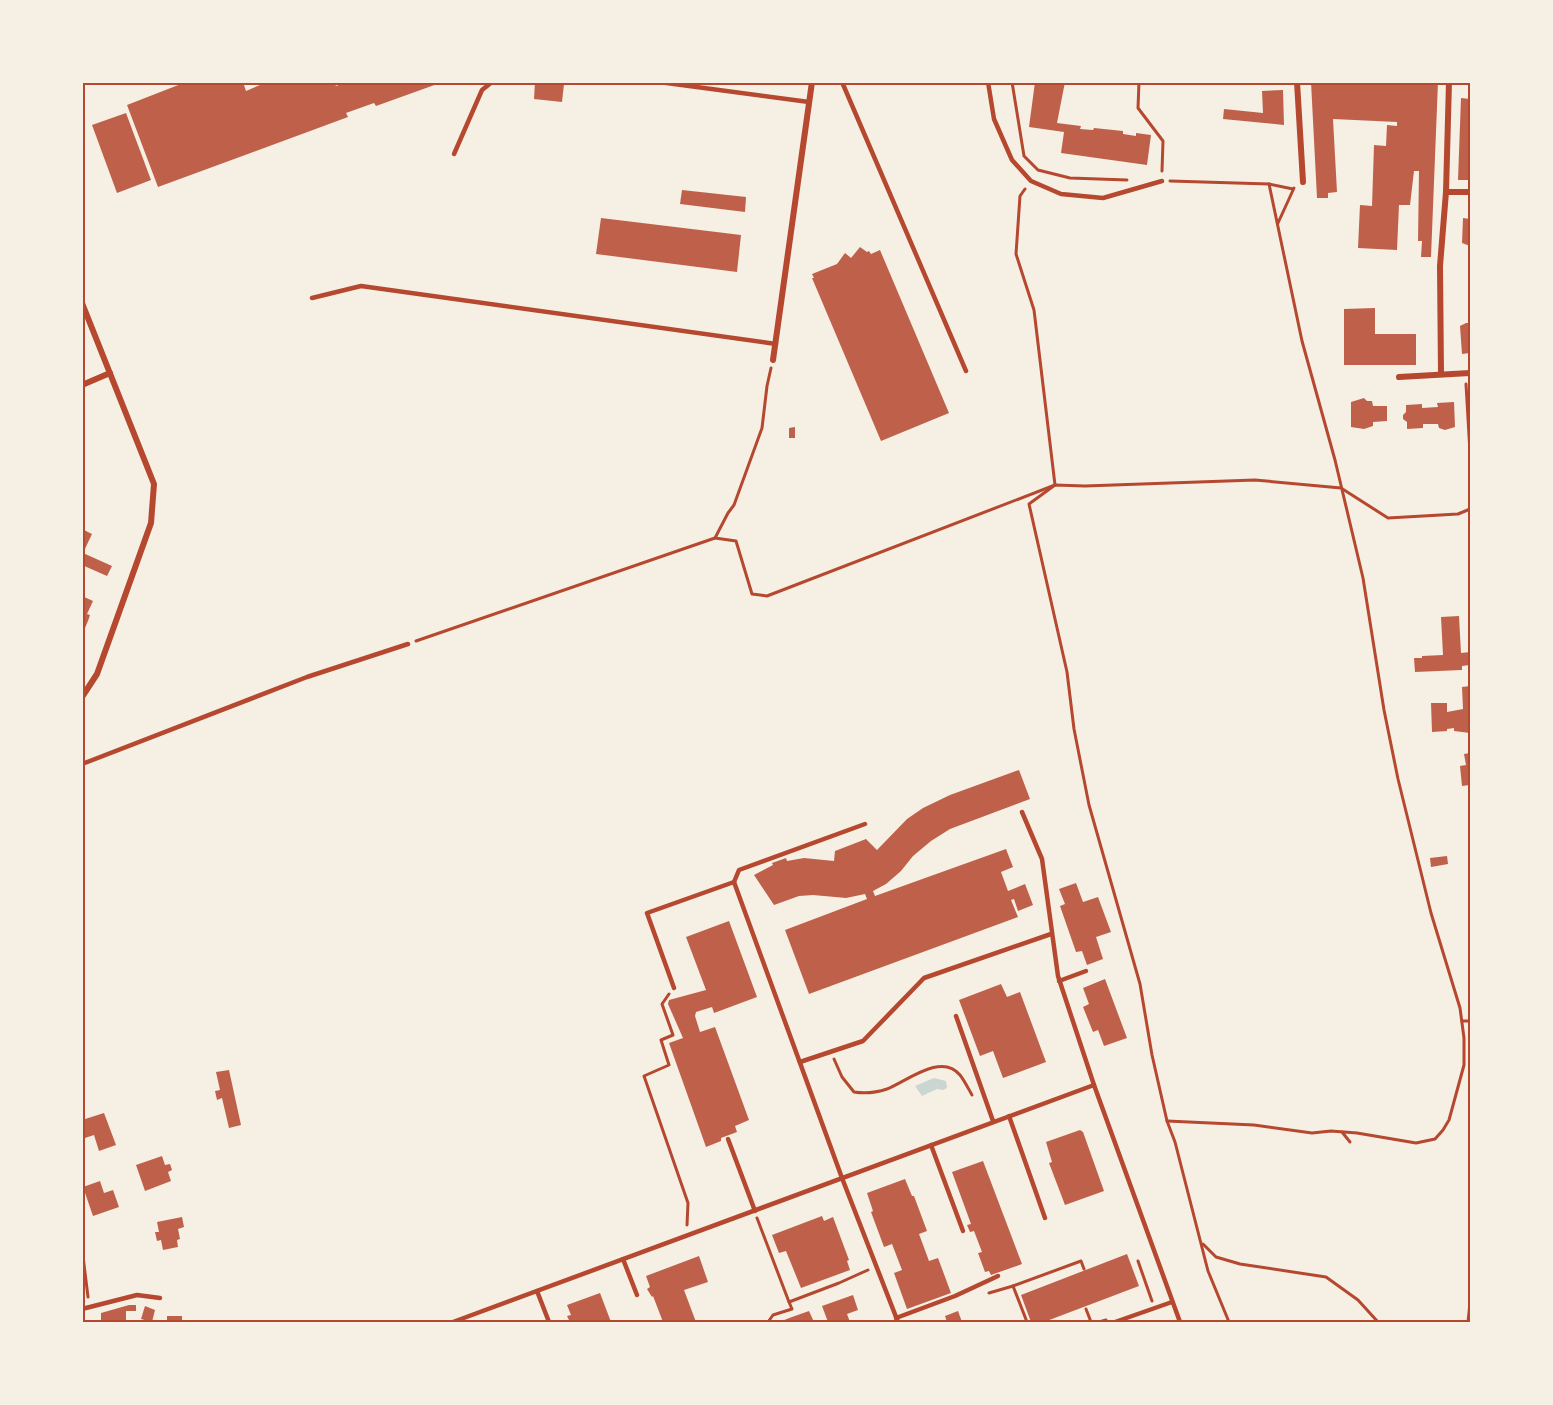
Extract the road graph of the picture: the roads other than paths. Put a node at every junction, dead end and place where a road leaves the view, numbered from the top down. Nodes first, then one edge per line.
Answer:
1 (492, 82) edge
2 (659, 82) edge
3 (812, 82) edge
4 (842, 82) edge
5 (988, 82) edge
6 (1297, 82) edge
7 (1449, 82) edge
8 (809, 102) junction
9 (454, 154) dead end
10 (1162, 181) road end
11 (1303, 182) road end
12 (1446, 192) junction
13 (1470, 192) edge
14 (312, 298) dead end
15 (82, 303) edge
16 (776, 344) junction
17 (773, 360) road end
18 (966, 371) dead end
19 (110, 373) junction
20 (1468, 373) edge
21 (1441, 374) junction
22 (1399, 377) dead end
23 (82, 385) edge
24 (408, 644) road end
25 (82, 697) edge
26 (82, 764) edge
27 (1022, 812) dead end
28 (865, 824) dead end
29 (734, 882) junction
30 (1051, 934) junction
31 (1086, 971) dead end
32 (1059, 981) junction
33 (674, 988) road end
34 (957, 1016) dead end
35 (800, 1062) junction
36 (1094, 1085) junction
37 (1009, 1116) junction
38 (993, 1121) junction
39 (728, 1139) dead end
40 (931, 1145) junction
41 (842, 1178) junction
42 (755, 1211) junction
43 (1045, 1218) dead end
44 (963, 1231) dead end
45 (623, 1259) junction
46 (998, 1276) dead end
47 (537, 1291) junction
48 (637, 1294) dead end
49 (160, 1298) dead end
50 (1172, 1302) junction
51 (85, 1308) edge
52 (897, 1320) edge
53 (453, 1323) edge
54 (549, 1323) edge
55 (1115, 1323) edge
56 (1180, 1323) edge

1 - 9 lane
2 - 8 lane
3 - 8 street
4 - 18 lane
5 - 10 lane
6 - 11 street
7 - 12 street
8 - 16 street
12 - 13 street
12 - 21 street
14 - 16 lane
15 - 19 street
16 - 17 street
19 - 23 street
19 - 25 street
20 - 21 street
21 - 22 street
24 - 26 lane
27 - 30 lane
28 - 29 lane
29 - 33 lane
29 - 35 lane
30 - 32 lane
30 - 35 lane
31 - 32 lane
32 - 36 lane
34 - 38 lane
35 - 41 lane
36 - 37 lane
36 - 50 lane
37 - 38 lane
37 - 43 lane
38 - 40 lane
39 - 42 lane
40 - 41 lane
40 - 44 lane
41 - 42 lane
41 - 52 lane
42 - 45 lane
45 - 47 lane
45 - 48 lane
46 - 52 lane
47 - 53 lane
47 - 54 lane
49 - 51 lane
50 - 55 lane
50 - 56 lane

